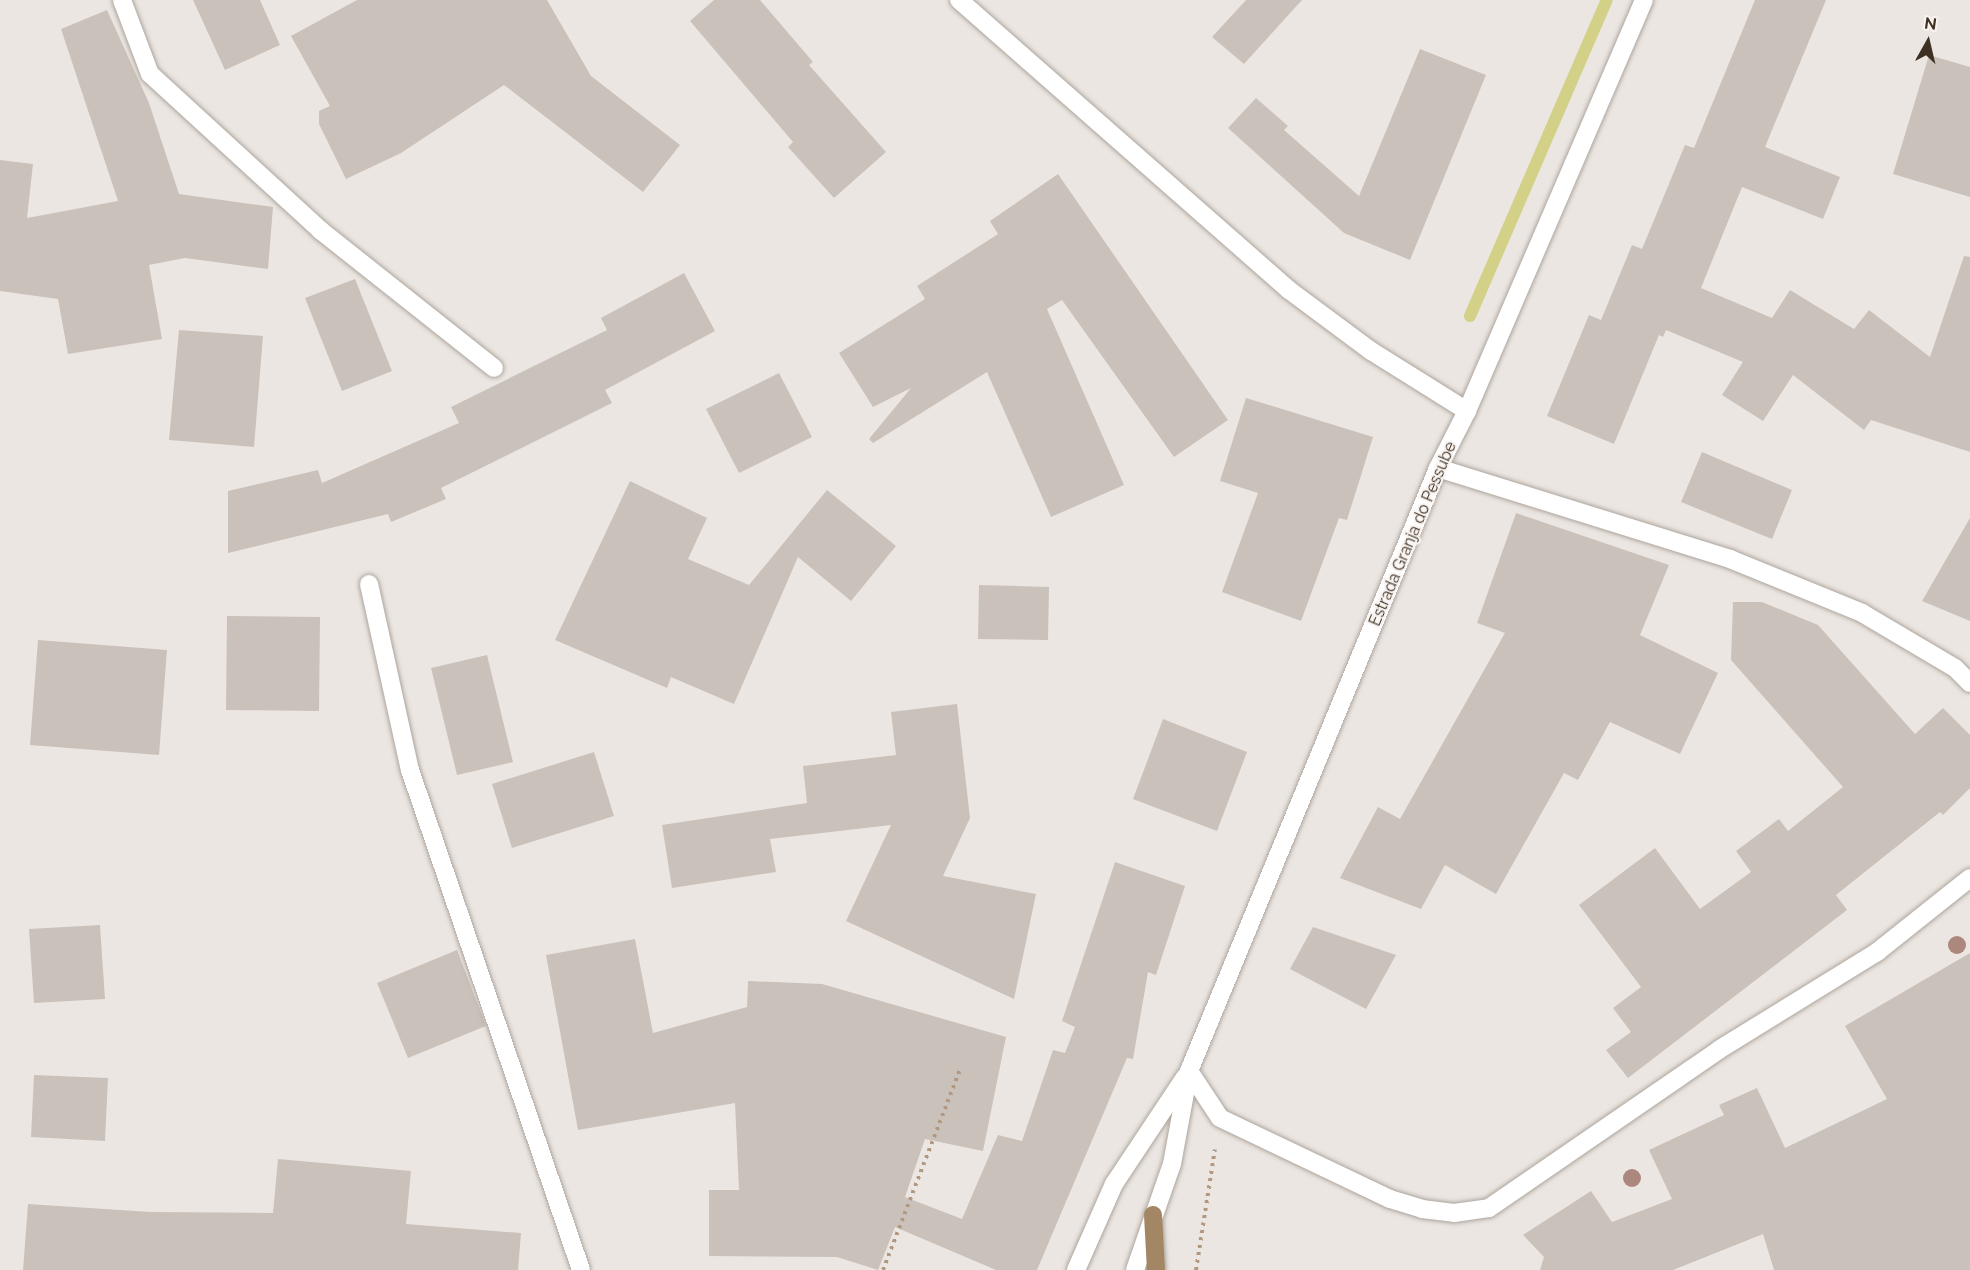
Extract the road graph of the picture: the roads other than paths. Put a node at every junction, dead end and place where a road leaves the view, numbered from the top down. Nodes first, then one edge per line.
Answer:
1 (122, 0) edge
2 (959, 0) edge
3 (1644, 0) edge
4 (494, 368) dead end
5 (1467, 411) junction
6 (1438, 468) junction
7 (369, 584) dead end
8 (1970, 683) edge
9 (1970, 878) edge
10 (1189, 1071) junction
11 (1153, 1215) junction
12 (581, 1270) edge
13 (1076, 1270) edge
14 (1136, 1270) edge
15 (1156, 1270) edge

1 - 4 street
2 - 5 street
3 - 5 street, Estrada Granja do Pessube
5 - 6 street, Estrada Granja do Pessube
6 - 8 street
6 - 10 street, Estrada Granja do Pessube
7 - 12 street
9 - 10 street
10 - 11 street, Estrada Granja do Pessube
10 - 13 street, Estrada Granja do Pessube
11 - 14 street, Estrada Granja do Pessube
11 - 15 main road

